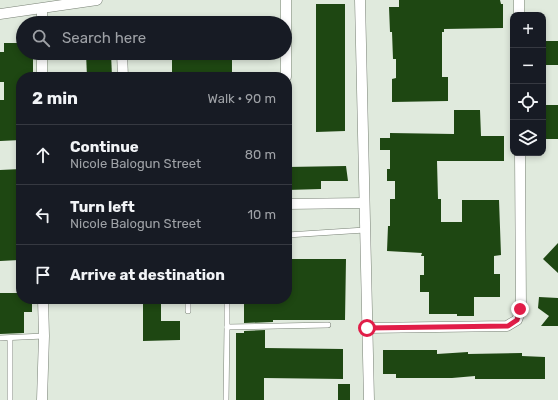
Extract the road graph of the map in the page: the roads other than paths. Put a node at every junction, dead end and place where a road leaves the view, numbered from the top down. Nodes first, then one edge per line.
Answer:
1 (97, 0) edge
2 (286, 0) edge
3 (360, 0) edge
4 (519, 0) edge
5 (42, 9) junction
6 (519, 12) edge
7 (0, 14) edge
8 (42, 16) edge
9 (286, 16) edge
10 (42, 60) edge
11 (122, 60) edge
12 (286, 60) edge
13 (42, 72) edge
14 (123, 72) edge
15 (286, 72) edge
16 (520, 156) edge
17 (364, 203) junction
18 (292, 204) edge
19 (365, 230) junction
20 (292, 235) edge
21 (43, 304) edge
22 (188, 304) edge
23 (228, 304) edge
24 (188, 311) dead end
25 (328, 325) dead end
26 (227, 327) junction
27 (367, 328) junction
28 (44, 336) junction
29 (0, 338) edge
30 (10, 338) junction
31 (10, 400) edge
32 (42, 400) edge
33 (226, 400) edge
34 (369, 400) edge

1 - 5 street
2 - 9 street
3 - 17 street
4 - 6 street
5 - 7 street
5 - 8 street
10 - 13 street
11 - 14 street
12 - 15 street
16 - 27 street
17 - 18 street
17 - 19 street
19 - 20 lane
19 - 27 street
21 - 28 street
22 - 24 lane
23 - 26 lane
25 - 26 lane
26 - 33 lane
27 - 34 street
28 - 30 lane
28 - 32 street
29 - 30 lane
30 - 31 lane

